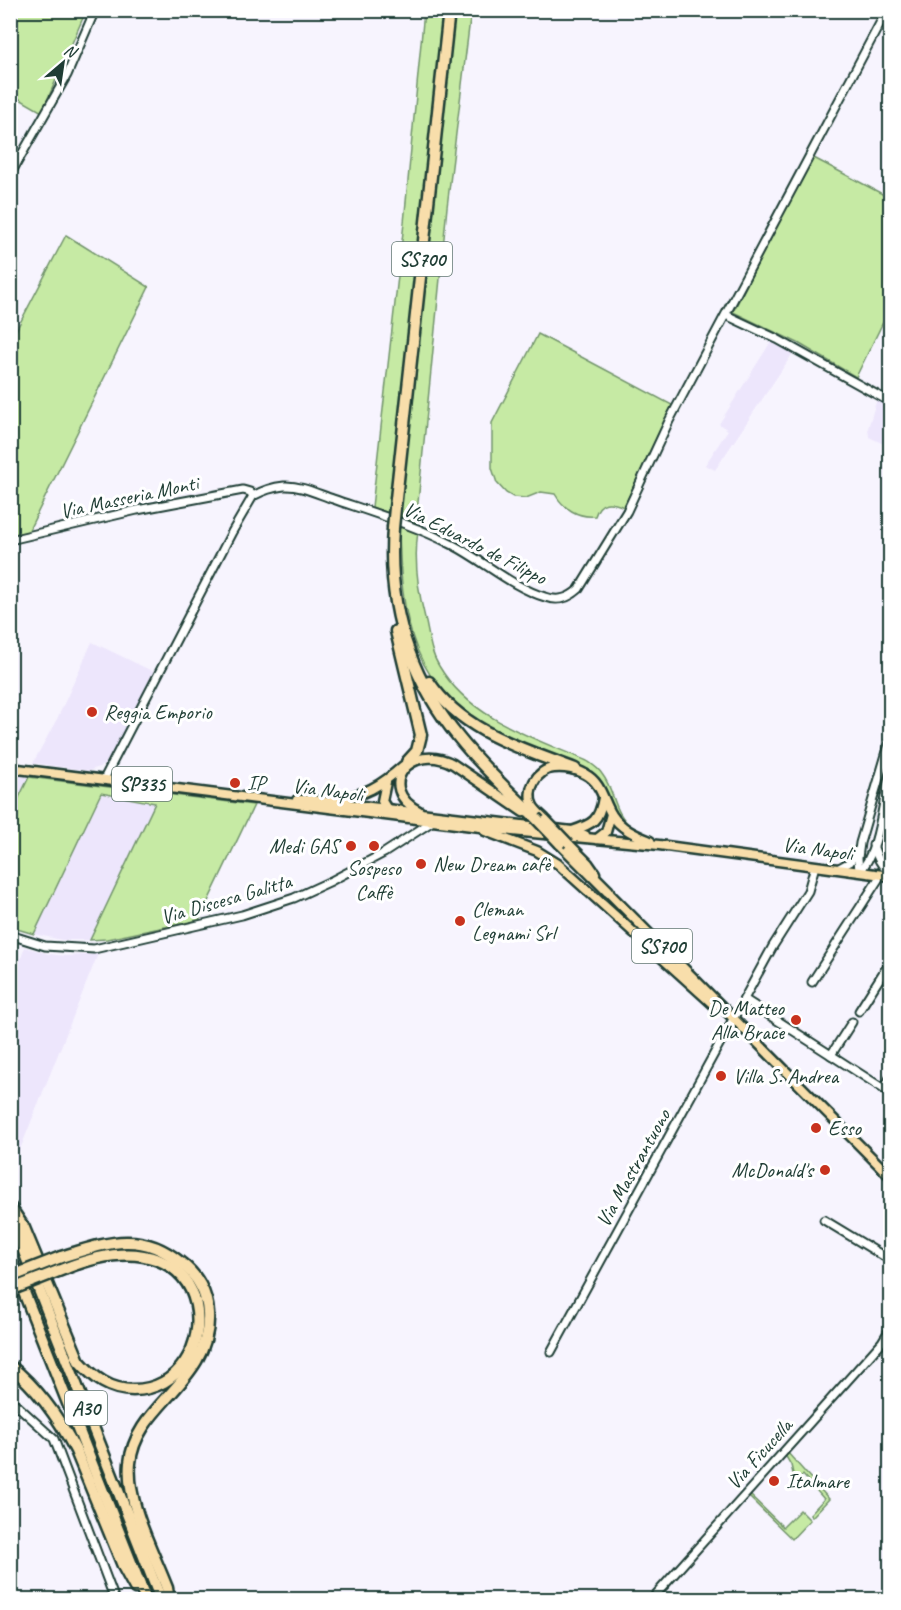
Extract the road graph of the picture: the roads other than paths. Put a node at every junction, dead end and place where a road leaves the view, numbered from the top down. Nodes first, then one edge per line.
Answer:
1 (95, 10) edge
2 (449, 10) edge
3 (887, 10) edge
4 (10, 175) edge
5 (726, 315) junction
6 (891, 402) edge
7 (253, 496) junction
8 (10, 540) edge
9 (394, 598) junction
10 (398, 616) junction
11 (891, 741) edge
12 (407, 762) joint
13 (10, 768) edge
14 (575, 769) junction
15 (891, 774) edge
16 (104, 779) junction
17 (386, 782) junction
18 (603, 797) junction
19 (273, 800) junction
20 (312, 800) junction
21 (887, 804) edge
22 (386, 808) junction
23 (422, 812) junction
24 (611, 814) junction
25 (537, 818) junction
26 (596, 820) junction
27 (433, 821) junction
28 (453, 824) junction
29 (471, 826) junction
30 (572, 831) junction
31 (597, 839) junction
32 (860, 843) junction
33 (659, 845) junction
34 (873, 845) junction
35 (815, 866) junction
36 (836, 869) junction
37 (859, 872) junction
38 (887, 874) edge
39 (608, 891) joint
40 (10, 936) edge
41 (891, 962) edge
42 (812, 982) dead end
43 (744, 999) junction
44 (859, 1011) dead end
45 (732, 1016) junction
46 (852, 1022) dead end
47 (831, 1055) junction
48 (891, 1078) edge
49 (887, 1091) edge
50 (891, 1176) edge
51 (10, 1207) edge
52 (10, 1216) edge
53 (824, 1220) dead end
54 (10, 1257) edge
55 (891, 1260) edge
56 (10, 1277) edge
57 (10, 1290) edge
58 (891, 1329) edge
59 (551, 1352) dead end
60 (10, 1366) edge
61 (10, 1400) edge
62 (115, 1599) edge
63 (141, 1599) edge
64 (146, 1599) edge
65 (161, 1599) edge
66 (169, 1599) edge
67 (651, 1599) edge

1 - 4 street
2 - 9 highway, SS700, bridge
3 - 5 street
5 - 6 street
5 - 7 street, Via Eduardo de Filippo
7 - 8 street, Via Masseria Monti
7 - 16 street
9 - 10 highway, SS700
9 - 12 highway
10 - 14 highway
10 - 25 highway, SS700
11 - 32 street
12 - 17 main road
13 - 16 main road, SP335
14 - 18 main road
14 - 25 main road
15 - 21 street
16 - 19 main road, SP335
17 - 20 main road
17 - 22 main road
18 - 24 main road
18 - 26 main road
19 - 20 main road, Via Napoli
19 - 27 main road, Via Napoli
20 - 22 main road, Via Napoli
21 - 34 street
22 - 23 main road, Via Napoli
22 - 28 main road
23 - 25 main road
23 - 30 main road, Via Napoli
24 - 31 main road
24 - 33 main road
25 - 39 highway, SS700, bridge
26 - 30 main road
26 - 31 main road
27 - 28 main road, Via Napoli
27 - 40 street, Via Discesa Galitta
28 - 29 main road, Via Napoli
29 - 31 main road, Via Napoli
29 - 45 main road
30 - 31 main road, Via Napoli
31 - 33 main road, Via Napoli
32 - 36 street
32 - 37 street
33 - 35 main road, Via Napoli
34 - 37 street
34 - 38 street
35 - 36 main road, Via Napoli
35 - 43 street, Via Mastrantuono
36 - 37 main road, Via Napoli
37 - 38 main road, Via Napoli
38 - 42 street
39 - 45 main road, SS700
41 - 44 street
43 - 45 street, Via Mastrantuono
43 - 47 street
45 - 50 main road
45 - 59 street, Via Mastrantuono
46 - 47 street
47 - 49 street
48 - 49 street
51 - 57 highway, bridge
52 - 65 highway, A30
53 - 55 street
54 - 64 highway, A30
56 - 66 highway, bridge
58 - 67 street, Via Ficucella
60 - 63 highway
61 - 62 street

